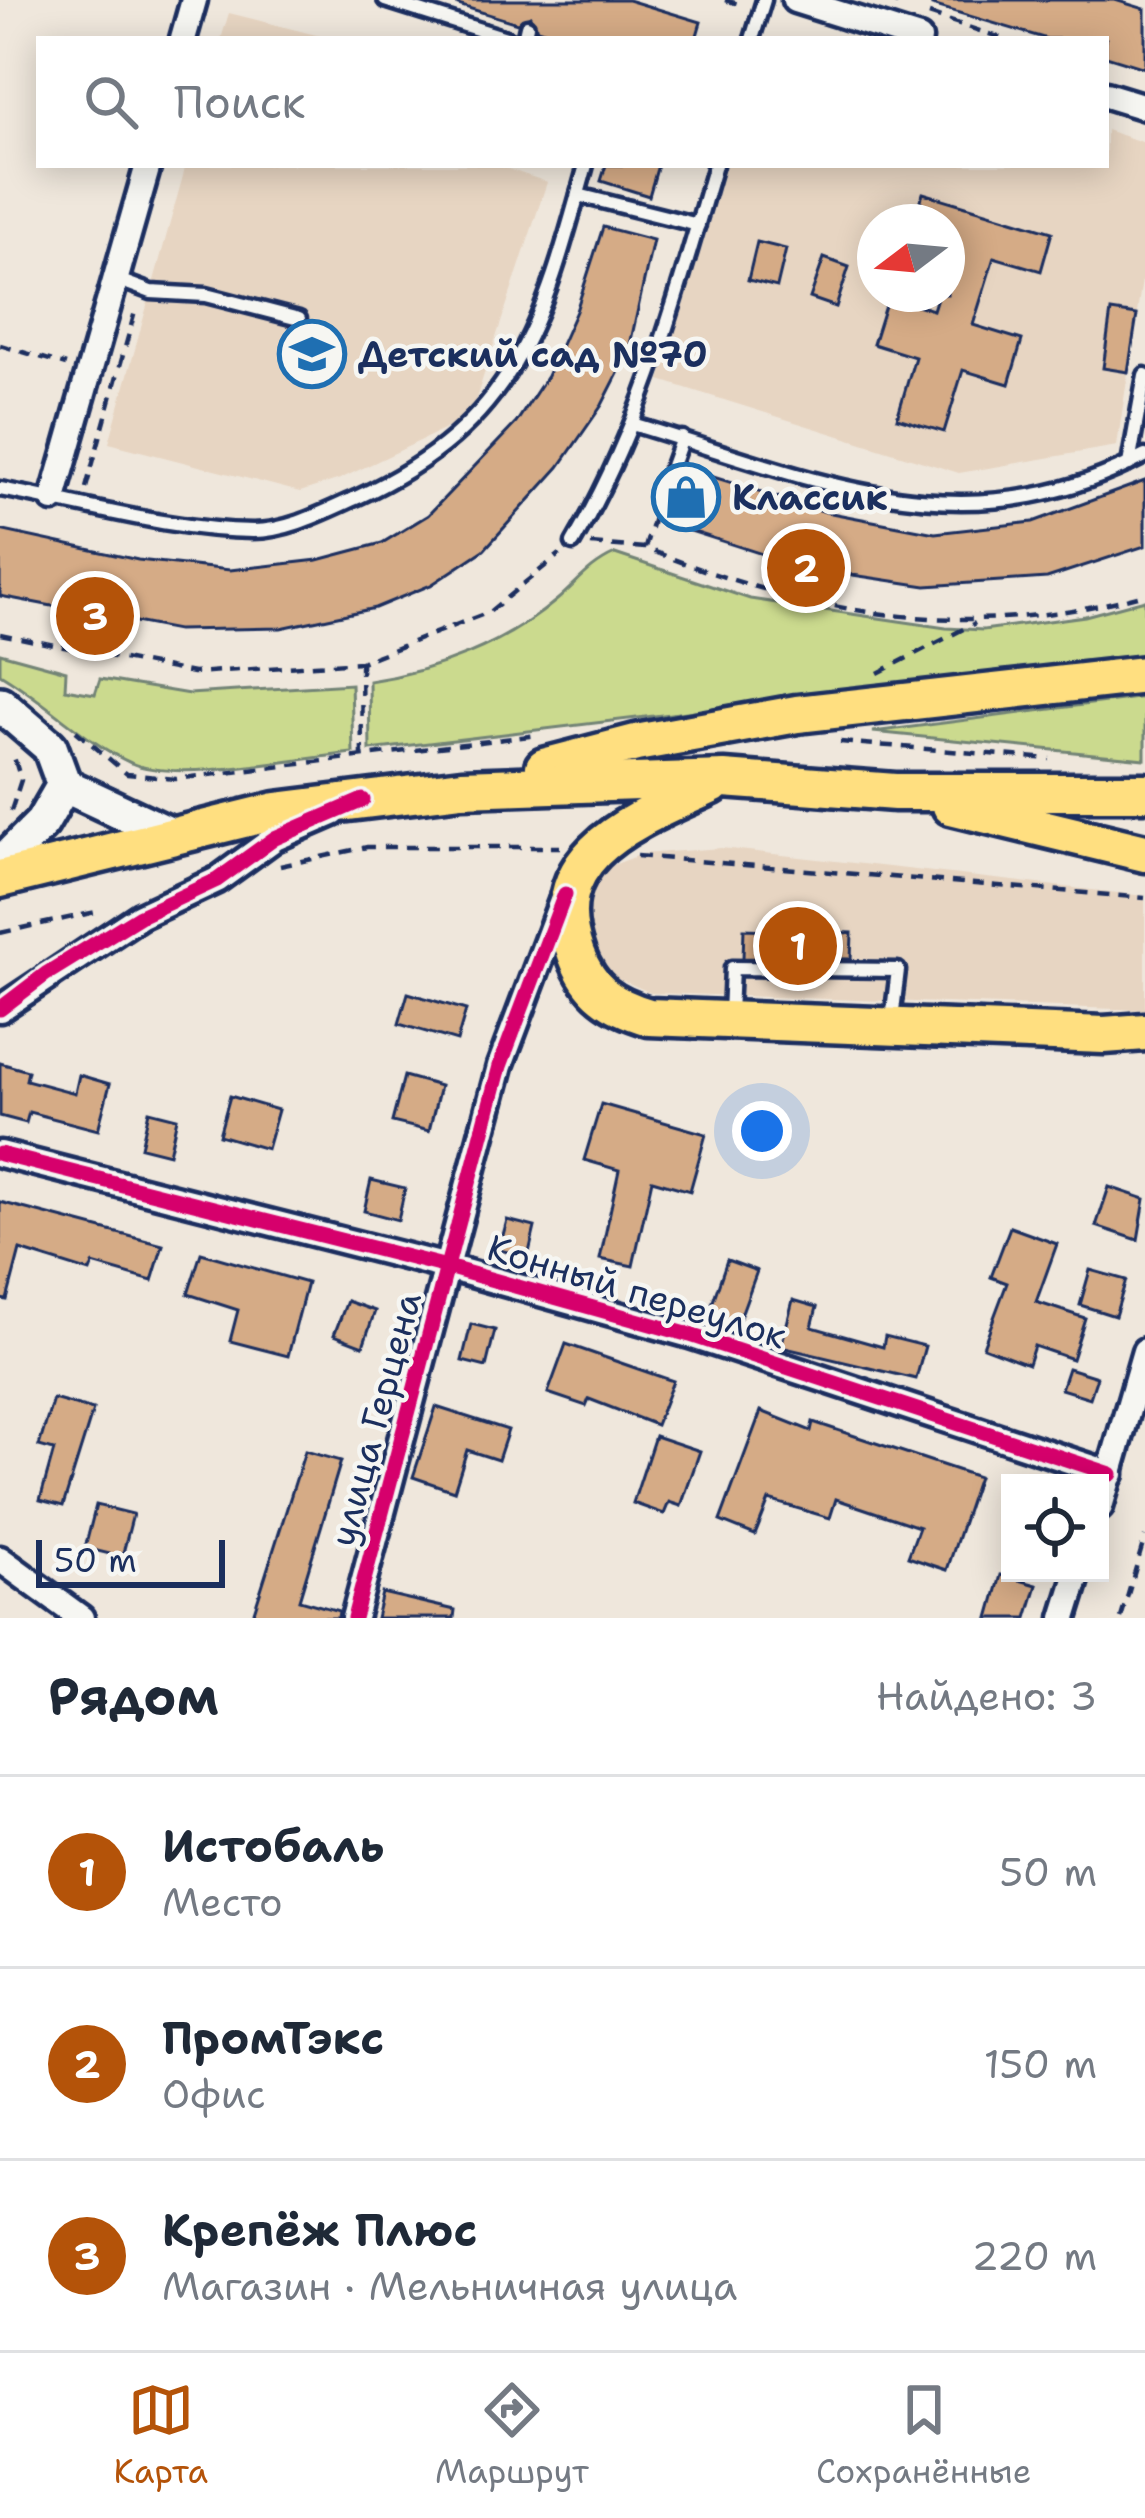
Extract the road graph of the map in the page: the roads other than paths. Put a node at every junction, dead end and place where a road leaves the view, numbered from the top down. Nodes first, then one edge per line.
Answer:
1 (194, 0) edge
2 (386, 0) edge
3 (764, 0) edge
4 (795, 0) edge
5 (824, 4) edge
6 (184, 36) edge
7 (499, 36) edge
8 (753, 36) edge
9 (911, 36) edge
10 (1109, 96) edge
11 (1145, 107) edge
12 (147, 168) edge
13 (585, 168) edge
14 (714, 168) edge
15 (578, 195) junction
16 (698, 225) junction
17 (116, 279) junction
18 (299, 319) dead end
19 (1145, 375) edge
20 (632, 424) junction
21 (682, 439) junction
22 (1145, 456) edge
23 (1130, 464) junction
24 (0, 489) edge
25 (53, 499) junction
26 (660, 499) road end
27 (573, 543) road end
28 (1145, 675) edge
29 (0, 704) edge
30 (724, 779) junction
31 (64, 784) junction
32 (462, 788) junction
33 (895, 792) junction
34 (1145, 792) edge
35 (363, 800) junction
36 (173, 836) junction
37 (1145, 853) edge
38 (0, 865) edge
39 (0, 879) edge
40 (565, 894) junction
41 (0, 1009) edge
42 (729, 1020) junction
43 (891, 1027) junction
44 (1143, 1035) edge
45 (0, 1154) edge
46 (447, 1267) junction
47 (1145, 1351) edge
48 (1111, 1474) junction
49 (1109, 1480) edge
50 (0, 1559) edge
51 (1075, 1582) edge
52 (81, 1618) edge
53 (354, 1618) edge
54 (1064, 1618) edge

1 - 6 street
2 - 7 lane
3 - 8 lane
4 - 5 street
5 - 9 street
10 - 11 street
12 - 17 street
13 - 15 lane
14 - 16 lane
15 - 16 lane
15 - 25 lane
16 - 20 lane
17 - 18 lane
17 - 25 street
19 - 23 lane
20 - 21 lane
20 - 27 lane
21 - 23 lane
21 - 26 lane
22 - 23 lane
24 - 25 lane
28 - 32 main road
29 - 31 main road
30 - 32 main road
30 - 33 main road
30 - 40 main road
31 - 36 main road
31 - 38 main road
32 - 35 main road
33 - 34 main road
33 - 37 main road
35 - 36 main road
35 - 41 street
36 - 39 main road
40 - 42 main road
40 - 46 street, улица Герцена
42 - 43 main road
42 - 43 lane
43 - 44 main road
45 - 46 street, Конный переулок
46 - 48 street, Конный переулок
46 - 53 street, улица Герцена
47 - 48 street
48 - 49 street
50 - 52 street
51 - 54 street

